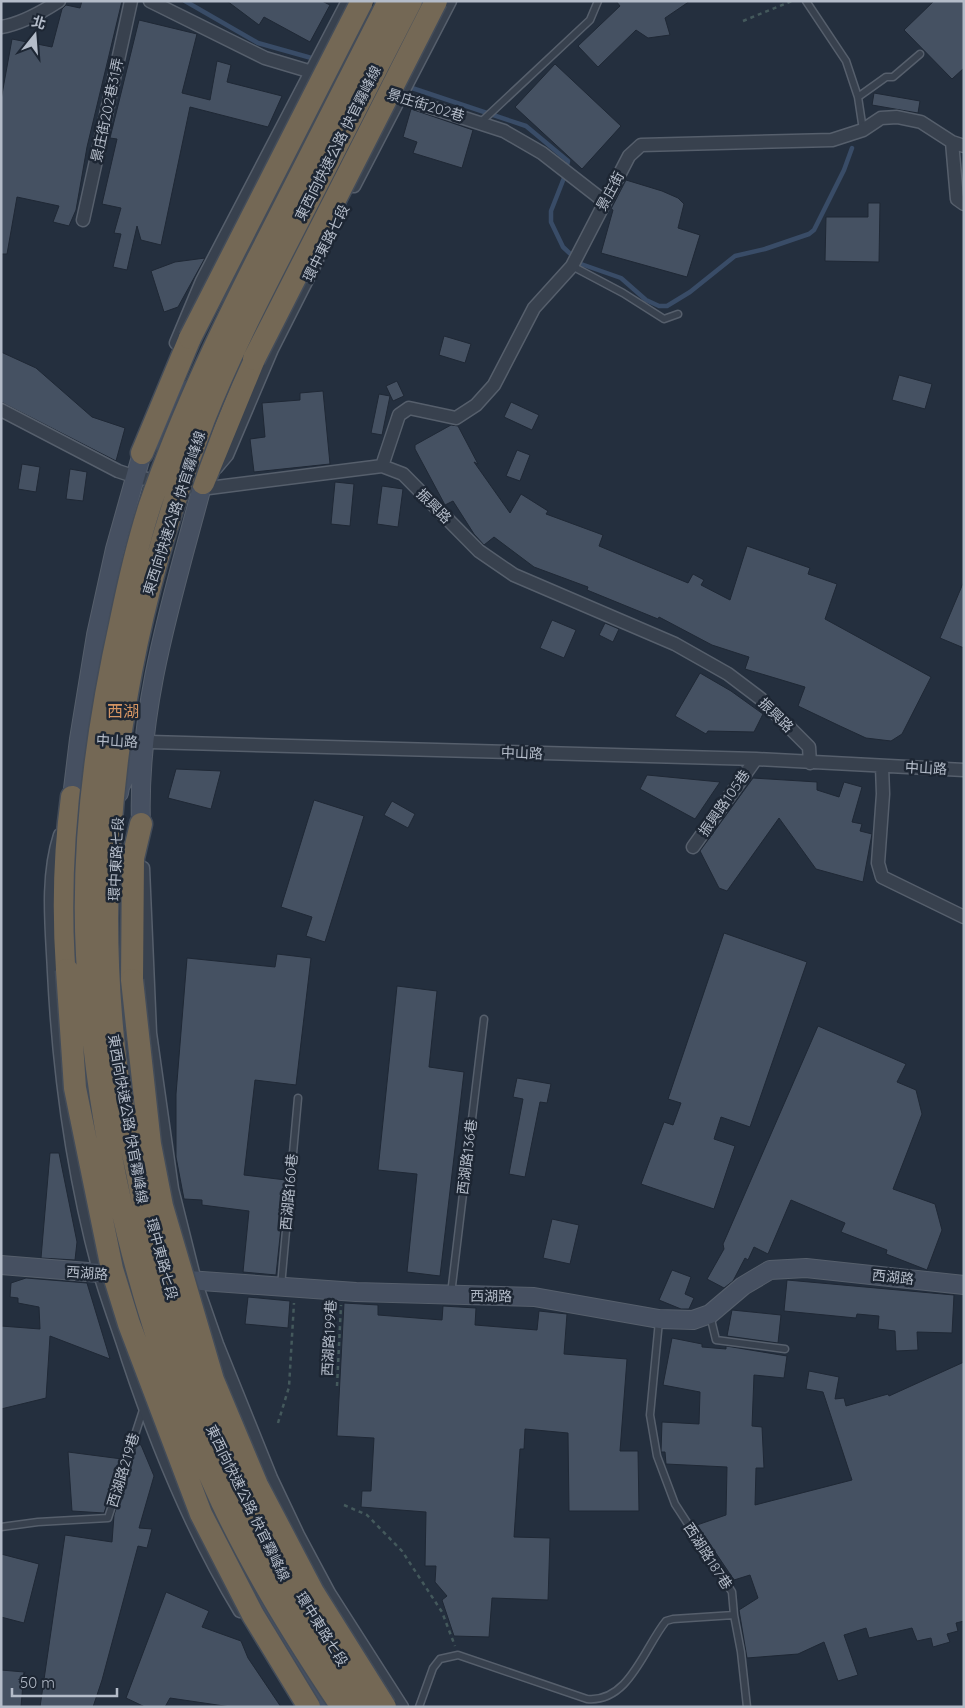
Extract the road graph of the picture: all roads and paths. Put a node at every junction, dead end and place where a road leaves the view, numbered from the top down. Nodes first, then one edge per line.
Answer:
1 (59, 1) edge
2 (131, 1) edge
3 (150, 1) edge
4 (348, 1) edge
5 (362, 1) edge
6 (380, 1) edge
7 (388, 1) edge
8 (411, 1) edge
9 (417, 1) edge
10 (436, 1) edge
11 (450, 1) edge
12 (598, 1) edge
13 (792, 1) edge
14 (806, 1) edge
15 (743, 21) dead end
16 (1, 27) edge
17 (920, 54) dead end
18 (344, 72) junction
19 (310, 73) junction
20 (376, 81) junction
21 (401, 97) junction
22 (858, 98) junction
23 (481, 122) junction
24 (863, 130) junction
25 (958, 144) edge
26 (605, 202) junction
27 (964, 204) edge
28 (83, 220) dead end
29 (572, 266) junction
30 (678, 314) dead end
31 (1, 410) edge
32 (142, 454) junction
33 (382, 466) junction
34 (136, 477) junction
35 (202, 486) junction
36 (79, 739) junction
37 (143, 742) junction
38 (756, 759) junction
39 (810, 763) junction
40 (882, 766) junction
41 (964, 770) edge
42 (72, 797) junction
43 (141, 824) junction
44 (693, 847) dead end
45 (964, 917) edge
46 (484, 1019) dead end
47 (298, 1098) dead end
48 (1, 1265) edge
49 (100, 1274) junction
50 (134, 1276) junction
51 (167, 1279) junction
52 (194, 1281) junction
53 (964, 1286) edge
54 (288, 1288) junction
55 (342, 1292) junction
56 (450, 1295) junction
57 (710, 1314) junction
58 (659, 1320) junction
59 (785, 1349) dead end
60 (337, 1386) dead end
61 (144, 1406) junction
62 (278, 1423) dead end
63 (344, 1505) dead end
64 (1, 1528) edge
65 (734, 1615) junction
66 (458, 1655) junction
67 (300, 1707) edge
68 (309, 1707) edge
69 (327, 1707) edge
70 (342, 1707) edge
71 (364, 1707) edge
72 (371, 1707) edge
73 (385, 1707) edge
74 (402, 1707) edge
75 (419, 1707) edge
76 (747, 1707) edge

1 - 16 street
2 - 28 street, 景庄街202巷31弄
3 - 19 street, 景庄街202巷
4 - 19 street
5 - 32 highway, bridge
6 - 18 street
7 - 70 highway, 東西向快速公路 快官霧峰線, bridge
8 - 71 highway, 東西向快速公路 快官霧峰線, bridge
9 - 20 street, 環中東路七段
10 - 35 highway, bridge
11 - 21 street, 環中東路七段
12 - 23 lane
13 - 15 path
14 - 22 lane
17 - 22 lane
18 - 19 street, 景庄街202巷
18 - 20 street, 景庄街202巷
18 - 32 street
19 - 32 street
20 - 21 street, 景庄街202巷
20 - 35 street, 環中東路七段
21 - 23 street, 景庄街202巷
21 - 35 street, 環中東路七段
22 - 24 lane
23 - 26 street, 景庄街202巷
24 - 25 street, 景庄街
24 - 26 street, 景庄街
25 - 27 street
26 - 29 street, 景庄街
29 - 30 lane
29 - 33 street, 景庄街
31 - 34 street
32 - 34 street
33 - 35 street
33 - 39 street, 振興路
34 - 35 street
34 - 36 street
35 - 37 street, 環中東路七段
36 - 37 street, 中山路
36 - 42 street
37 - 38 street, 中山路
37 - 43 street, 環中東路七段
37 - 51 street, 環中東路七段
38 - 39 street, 中山路
38 - 44 street, 振興路105巷
39 - 40 street, 中山路
40 - 41 street, 中山路
40 - 45 street
42 - 49 street
42 - 50 street
42 - 68 highway, bridge
43 - 52 street, 環中東路七段
43 - 73 highway, bridge
46 - 56 lane, 西湖路136巷
47 - 54 lane, 西湖路160巷
48 - 49 street, 西湖路
49 - 50 street, 西湖路
49 - 61 street
50 - 51 street, 西湖路
50 - 69 street
51 - 52 street, 西湖路
51 - 72 street, 環中東路七段
52 - 54 street, 西湖路
52 - 74 street, 環中東路七段
53 - 57 street, 西湖路
54 - 55 street, 西湖路
54 - 62 path
55 - 56 street, 西湖路
55 - 60 path, 西湖路199巷
56 - 58 street, 西湖路
57 - 58 street, 西湖路
57 - 59 lane
58 - 65 lane, 西湖路187巷
61 - 64 lane, 西湖路219巷
61 - 67 street
63 - 66 path
65 - 66 lane
65 - 76 lane, 西湖路187巷
66 - 75 lane

